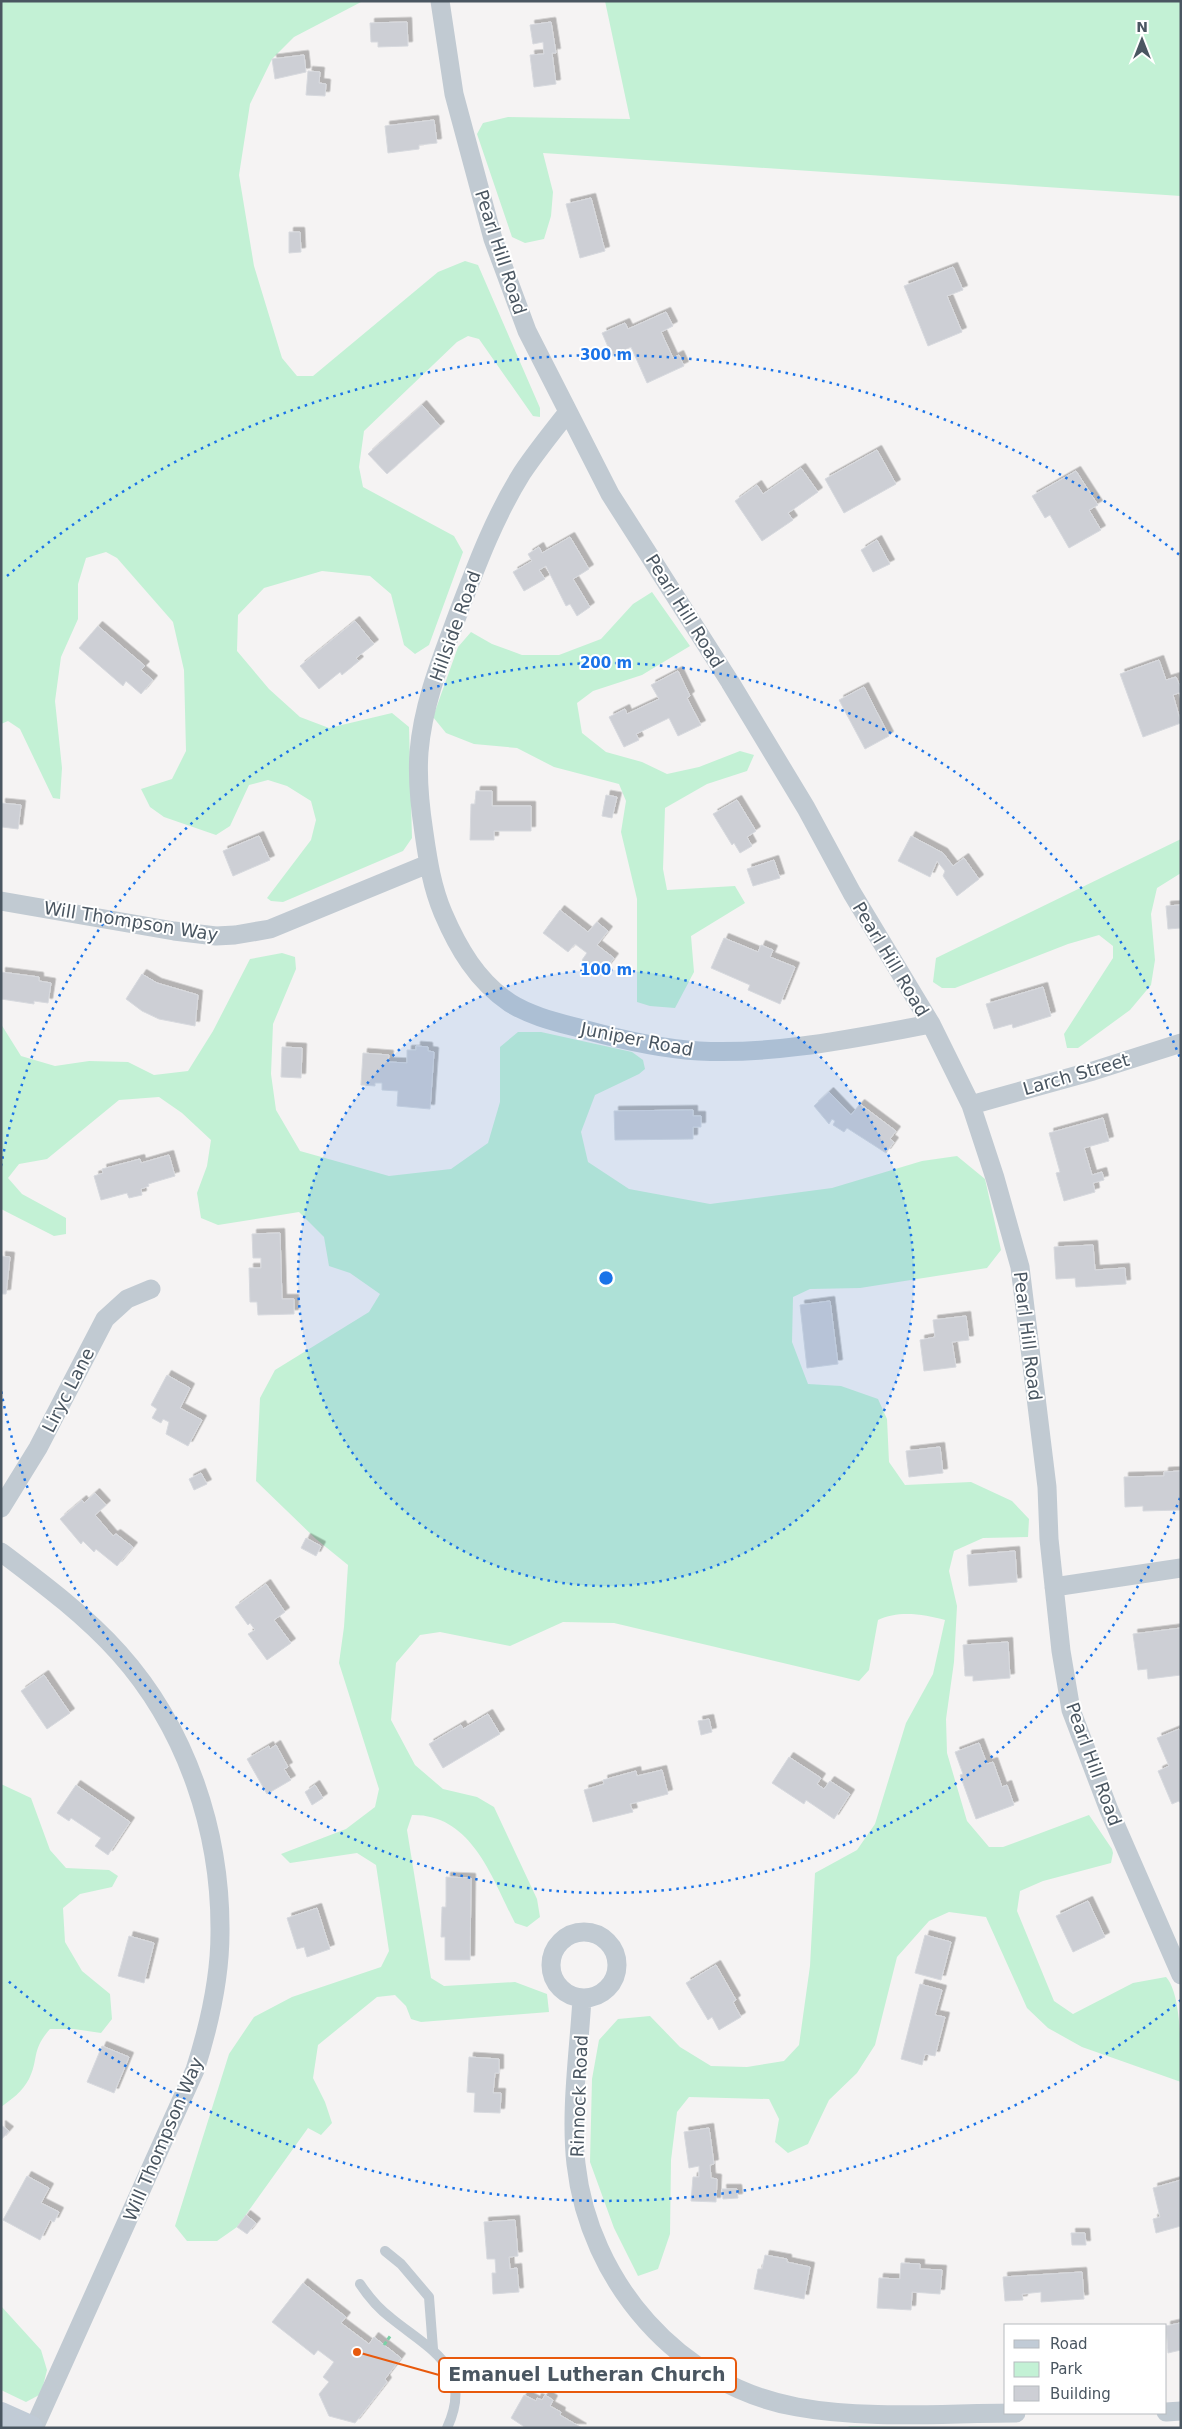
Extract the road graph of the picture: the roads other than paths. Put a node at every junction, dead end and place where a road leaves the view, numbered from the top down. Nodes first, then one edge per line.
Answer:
1 (440, 1) edge
2 (568, 412) junction
3 (428, 864) junction
4 (1, 900) edge
5 (930, 1024) junction
6 (1181, 1043) edge
7 (971, 1105) junction
8 (151, 1289) dead end
9 (1, 1508) edge
10 (1, 1552) edge
11 (1181, 1568) edge
12 (1054, 1587) junction
13 (1181, 1975) edge
14 (582, 1998) dead end
15 (385, 2251) dead end
16 (360, 2284) dead end
17 (434, 2349) junction
18 (1181, 2411) edge
19 (1167, 2412) edge
20 (1004, 2413) edge
21 (1, 2415) edge
22 (30, 2428) edge
23 (34, 2428) edge
24 (447, 2428) edge

1 - 2 street, Pearl Hill Road
2 - 3 street, Hillside Road
2 - 5 street, Pearl Hill Road
3 - 4 street, Will Thompson Way
3 - 5 street, Juniper Road
5 - 7 street, Pearl Hill Road
6 - 7 street, Larch Street
7 - 12 street, Pearl Hill Road
8 - 9 street, Liryc Lane
10 - 23 street, Will Thompson Way
11 - 12 street
12 - 13 street, Pearl Hill Road
14 - 20 street, Rinnock Road
15 - 17 lane
16 - 17 lane
17 - 24 lane
18 - 19 street
21 - 22 main road

